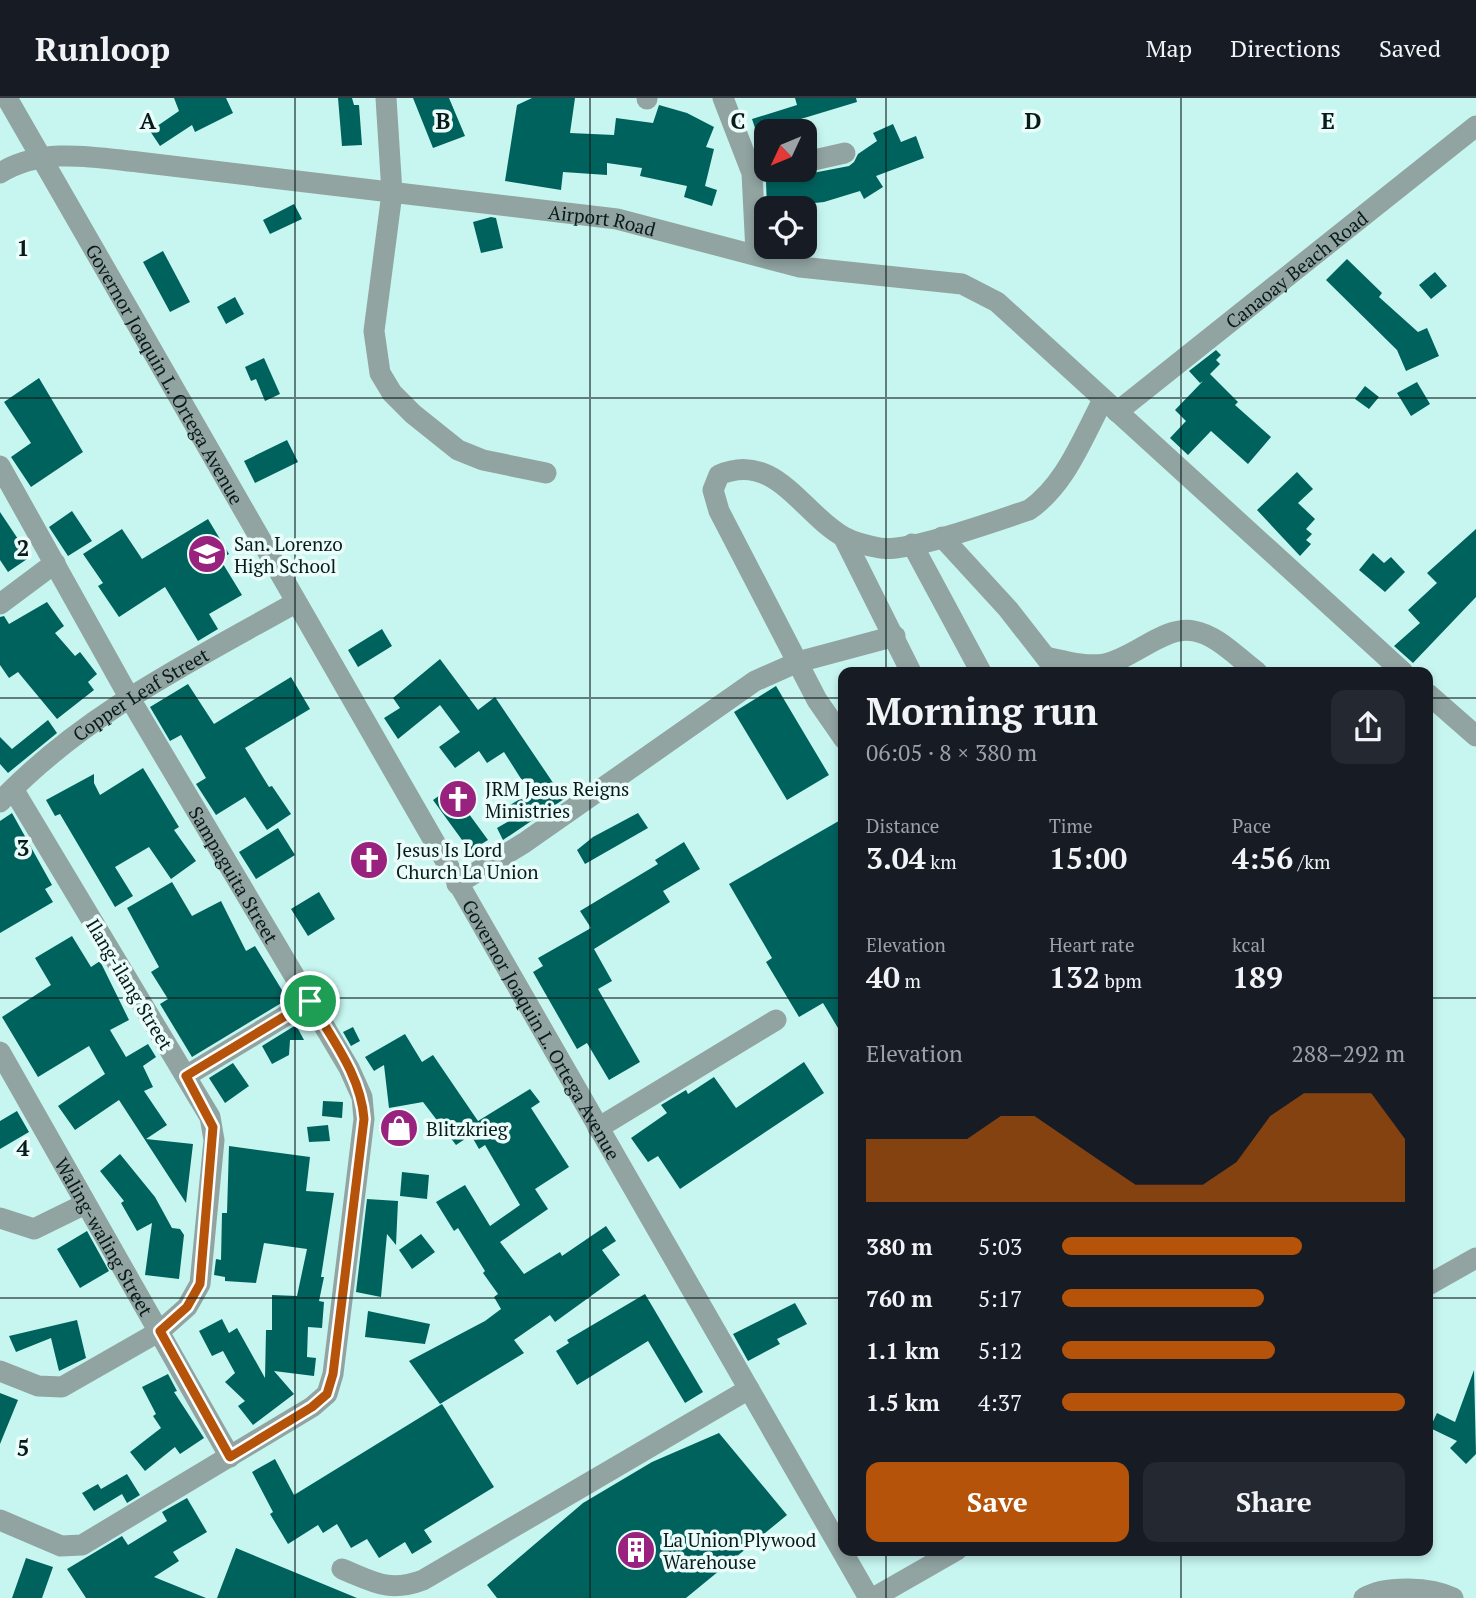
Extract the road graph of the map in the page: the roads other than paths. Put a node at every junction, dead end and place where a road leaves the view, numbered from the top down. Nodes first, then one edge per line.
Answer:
1 (386, 98) edge
2 (723, 98) edge
3 (15, 100) edge
4 (1476, 126) edge
5 (845, 153) dead end
6 (38, 157) junction
7 (817, 159) edge
8 (754, 160) edge
9 (0, 173) edge
10 (392, 193) junction
11 (754, 253) edge
12 (775, 259) edge
13 (1110, 406) junction
14 (0, 466) edge
15 (545, 473) dead end
16 (942, 537) junction
17 (844, 538) junction
18 (912, 544) junction
19 (55, 563) junction
20 (295, 603) junction
21 (0, 604) edge
22 (895, 636) junction
23 (798, 662) junction
24 (1051, 665) edge
25 (909, 667) edge
26 (978, 667) edge
27 (1250, 667) edge
28 (1397, 667) edge
29 (129, 697) junction
30 (1433, 698) edge
31 (838, 730) edge
32 (1476, 736) edge
33 (6, 795) edge
34 (457, 884) junction
35 (310, 1001) junction
36 (776, 1020) dead end
37 (0, 1052) edge
38 (186, 1076) junction
39 (598, 1128) junction
40 (85, 1204) junction
41 (0, 1218) edge
42 (1476, 1258) edge
43 (1433, 1282) edge
44 (160, 1331) junction
45 (0, 1371) edge
46 (749, 1389) junction
47 (230, 1457) junction
48 (0, 1520) edge
49 (838, 1541) edge
50 (846, 1556) edge
51 (946, 1556) edge
52 (342, 1569) dead end
53 (871, 1598) edge
54 (1364, 1598) edge
55 (1453, 1598) edge

1 - 10 street
2 - 8 street
3 - 6 street, Governor Joaquin L. Ortega Avenue
4 - 13 street, Canaoay Beach Road
5 - 7 street
6 - 9 street
6 - 10 street, Airport Road
6 - 20 street, Governor Joaquin L. Ortega Avenue
10 - 11 street, Airport Road
10 - 15 street
12 - 13 street, Airport Road
13 - 16 street
13 - 28 street, Airport Road
14 - 19 street, Sampaguita Street
16 - 18 street
16 - 24 street
17 - 18 street
17 - 22 street
17 - 23 street
18 - 26 street
19 - 21 street
19 - 29 street, Sampaguita Street
20 - 29 street, Copper Leaf Street
20 - 34 street, Governor Joaquin L. Ortega Avenue
22 - 23 street
22 - 25 street
23 - 31 street
23 - 34 street
24 - 27 street
29 - 33 street, Copper Leaf Street
29 - 35 street, Sampaguita Street
30 - 32 street
33 - 38 street, Ilang-ilang Street
34 - 39 street, Governor Joaquin L. Ortega Avenue
35 - 38 street
35 - 47 street, Sampaguita Street
36 - 39 street
37 - 40 street, Waling-waling Street
38 - 44 street, Ilang-ilang Street
39 - 46 street, Governor Joaquin L. Ortega Avenue
40 - 41 street
40 - 44 street, Waling-waling Street
42 - 43 street
44 - 45 street, Ilang-ilang Street
44 - 47 street, Waling-waling Street
46 - 49 street, Governor Joaquin L. Ortega Avenue
46 - 52 street
47 - 48 street, Sampaguita Street
50 - 53 street, Governor Joaquin L. Ortega Avenue
51 - 53 street
54 - 55 street

